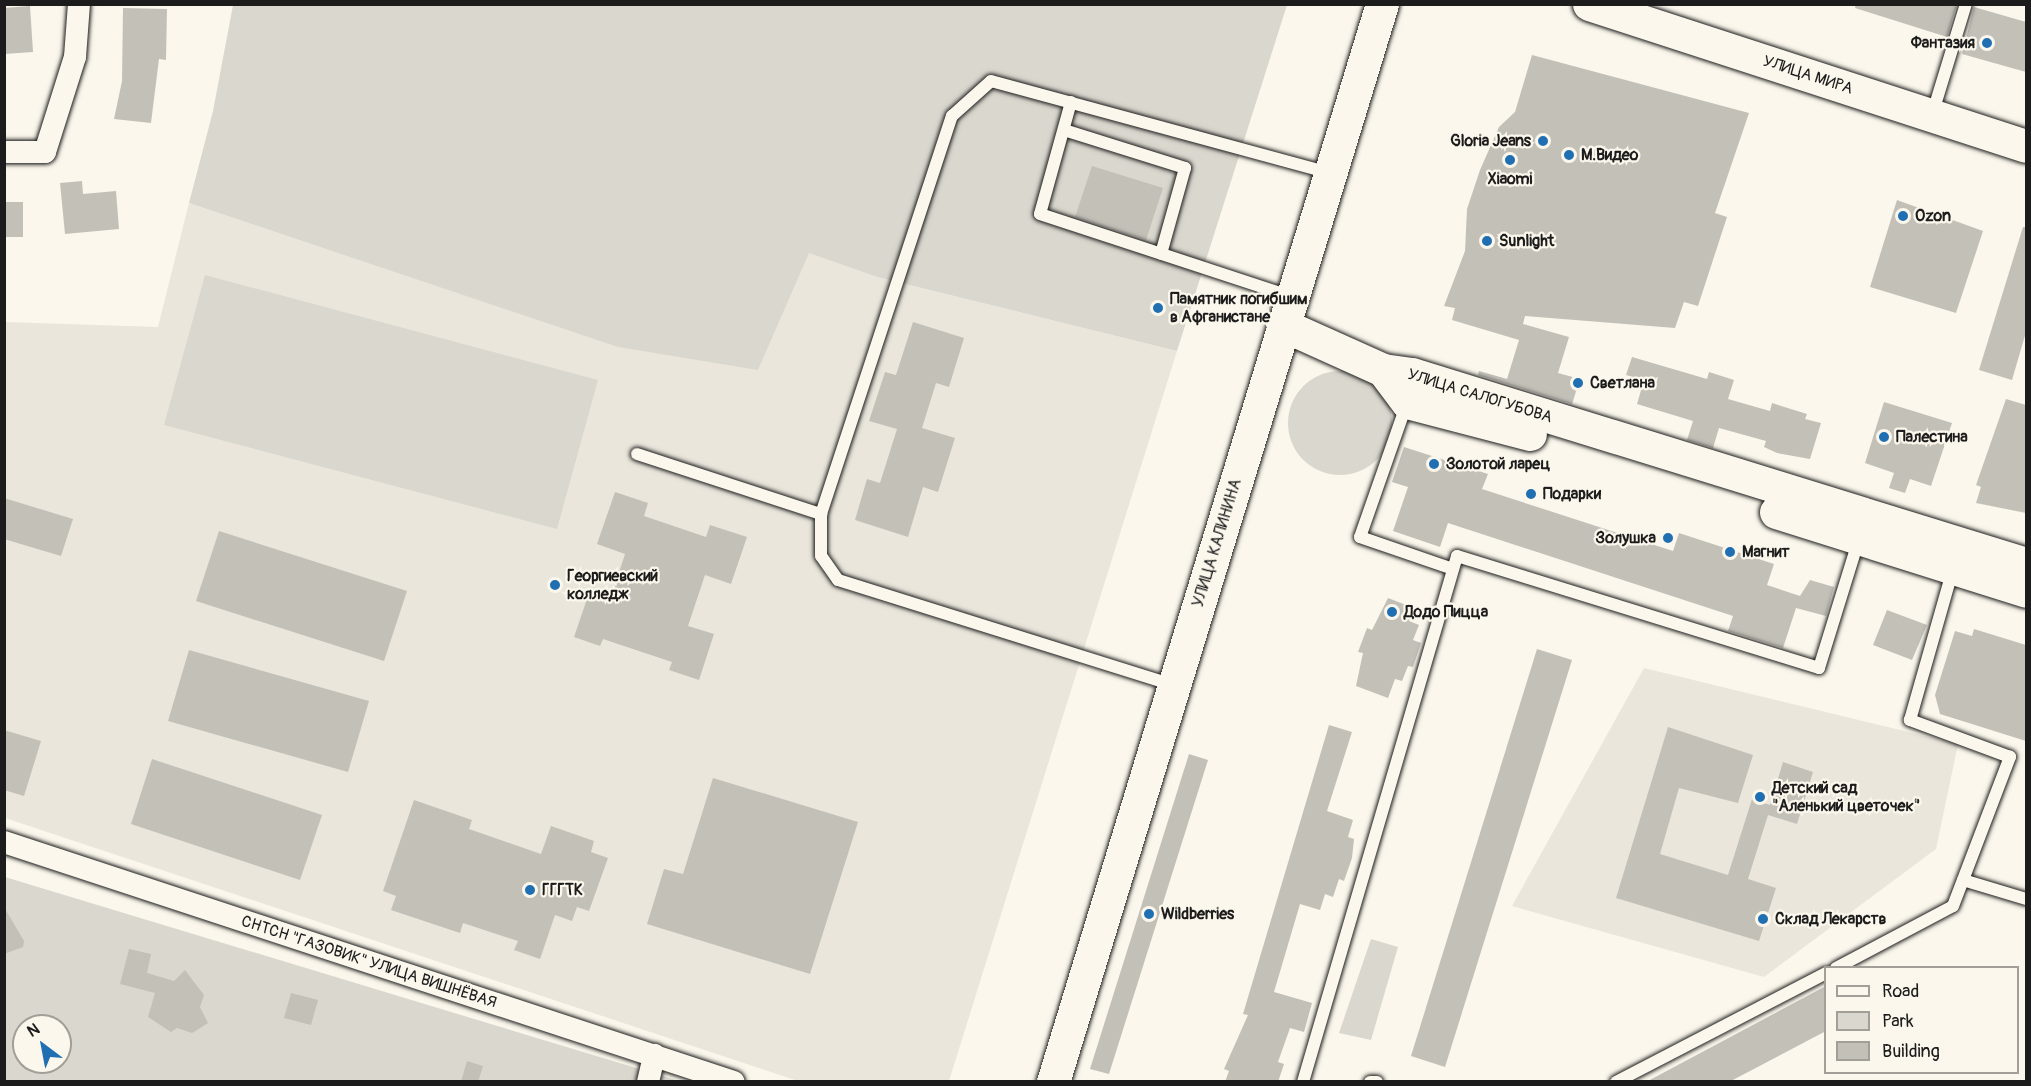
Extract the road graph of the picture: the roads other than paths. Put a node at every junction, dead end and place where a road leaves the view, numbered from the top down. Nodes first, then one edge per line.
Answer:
1 (78, 4) edge
2 (1382, 4) edge
3 (1966, 4) edge
4 (1595, 6) edge
5 (1071, 102) junction
6 (1932, 116) junction
7 (1064, 130) junction
8 (2026, 146) edge
9 (4, 152) edge
10 (1330, 174) junction
11 (1161, 254) junction
12 (1287, 311) junction
13 (1383, 370) junction
14 (1407, 402) junction
15 (637, 454) dead end
16 (820, 514) junction
17 (1860, 538) junction
18 (2026, 564) edge
19 (1953, 568) junction
20 (1453, 569) junction
21 (2026, 591) edge
22 (1173, 686) junction
23 (4, 842) edge
24 (1963, 880) junction
25 (2026, 899) edge
26 (1840, 966) edge
27 (1824, 974) edge
28 (654, 1055) junction
29 (648, 1082) edge
30 (734, 1082) edge
31 (1053, 1082) edge
32 (1303, 1082) edge
33 (1370, 1082) edge
34 (1377, 1082) edge
35 (1616, 1082) edge

1 - 9 street
2 - 10 street, УЛИЦА КАЛИНИНА
3 - 6 lane
4 - 6 street, УЛИЦА МИРА
5 - 7 lane
5 - 10 lane
5 - 16 lane
6 - 8 street, УЛИЦА МИРА
7 - 11 lane
7 - 11 lane
10 - 12 street, УЛИЦА КАЛИНИНА
11 - 12 lane
12 - 13 street
12 - 22 street, УЛИЦА КАЛИНИНА
13 - 14 street, УЛИЦА САЛОГУБОВА
13 - 18 street, УЛИЦА САЛОГУБОВА
14 - 17 street, УЛИЦА САЛОГУБОВА
14 - 20 lane
15 - 16 lane
16 - 22 lane
17 - 19 street, УЛИЦА САЛОГУБОВА
17 - 20 lane
19 - 21 street, УЛИЦА САЛОГУБОВА
19 - 24 lane
20 - 32 lane
22 - 31 street, УЛИЦА КАЛИНИНА
23 - 28 street, СНТСН "ГАЗОВИК" УЛИЦА ВИШНЁВАЯ
24 - 25 lane
24 - 26 lane
27 - 35 lane
28 - 29 street
28 - 30 street, СНТСН "ГАЗОВИК" УЛИЦА ВИШНЁВАЯ
33 - 34 lane

